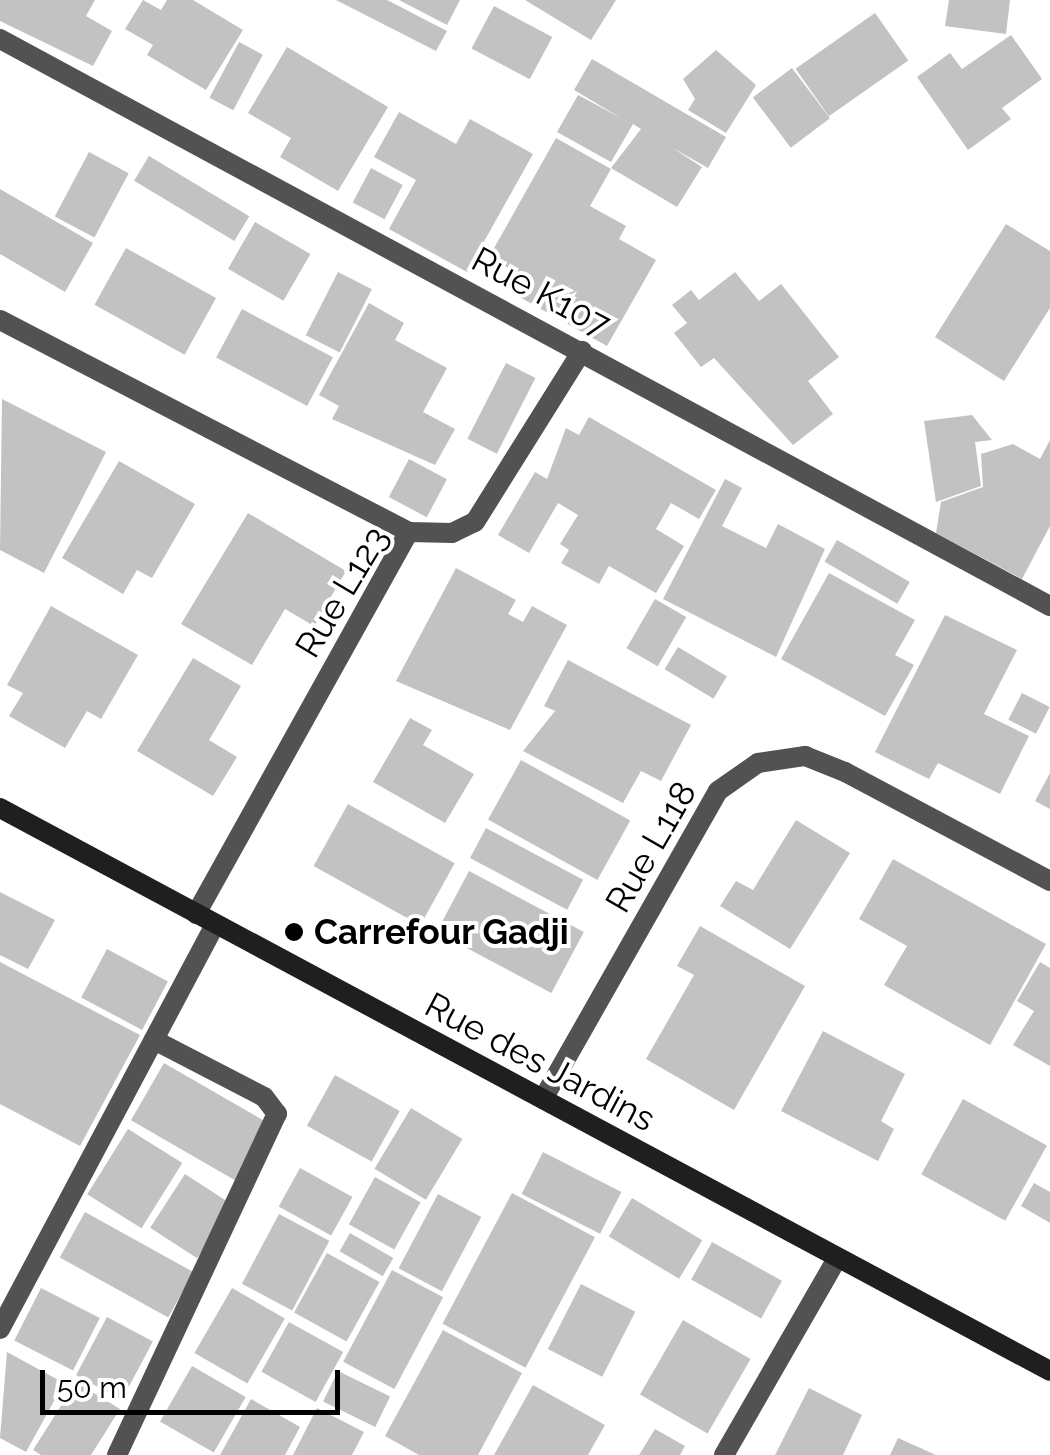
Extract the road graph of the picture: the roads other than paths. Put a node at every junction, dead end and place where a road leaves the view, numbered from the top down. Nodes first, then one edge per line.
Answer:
1 (0, 38) edge
2 (0, 320) edge
3 (582, 351) junction
4 (408, 532) junction
5 (1050, 606) edge
6 (0, 808) edge
7 (1050, 881) edge
8 (206, 920) junction
9 (154, 1040) junction
10 (542, 1100) junction
11 (835, 1262) junction
12 (0, 1328) edge
13 (1050, 1372) edge
14 (117, 1455) edge
15 (724, 1455) edge

1 - 3 street, Rue K107
2 - 4 street
3 - 4 street, Rue L123
3 - 5 street, Rue K107
4 - 8 street, Rue L123
6 - 8 main road, Rue des Jardins
7 - 10 street, Rue L118
8 - 9 street, Rue L123
8 - 10 main road, Rue des Jardins
9 - 12 street, Rue L123
9 - 14 street
10 - 11 main road, Rue des Jardins
11 - 13 main road, Rue des Jardins
11 - 15 street

